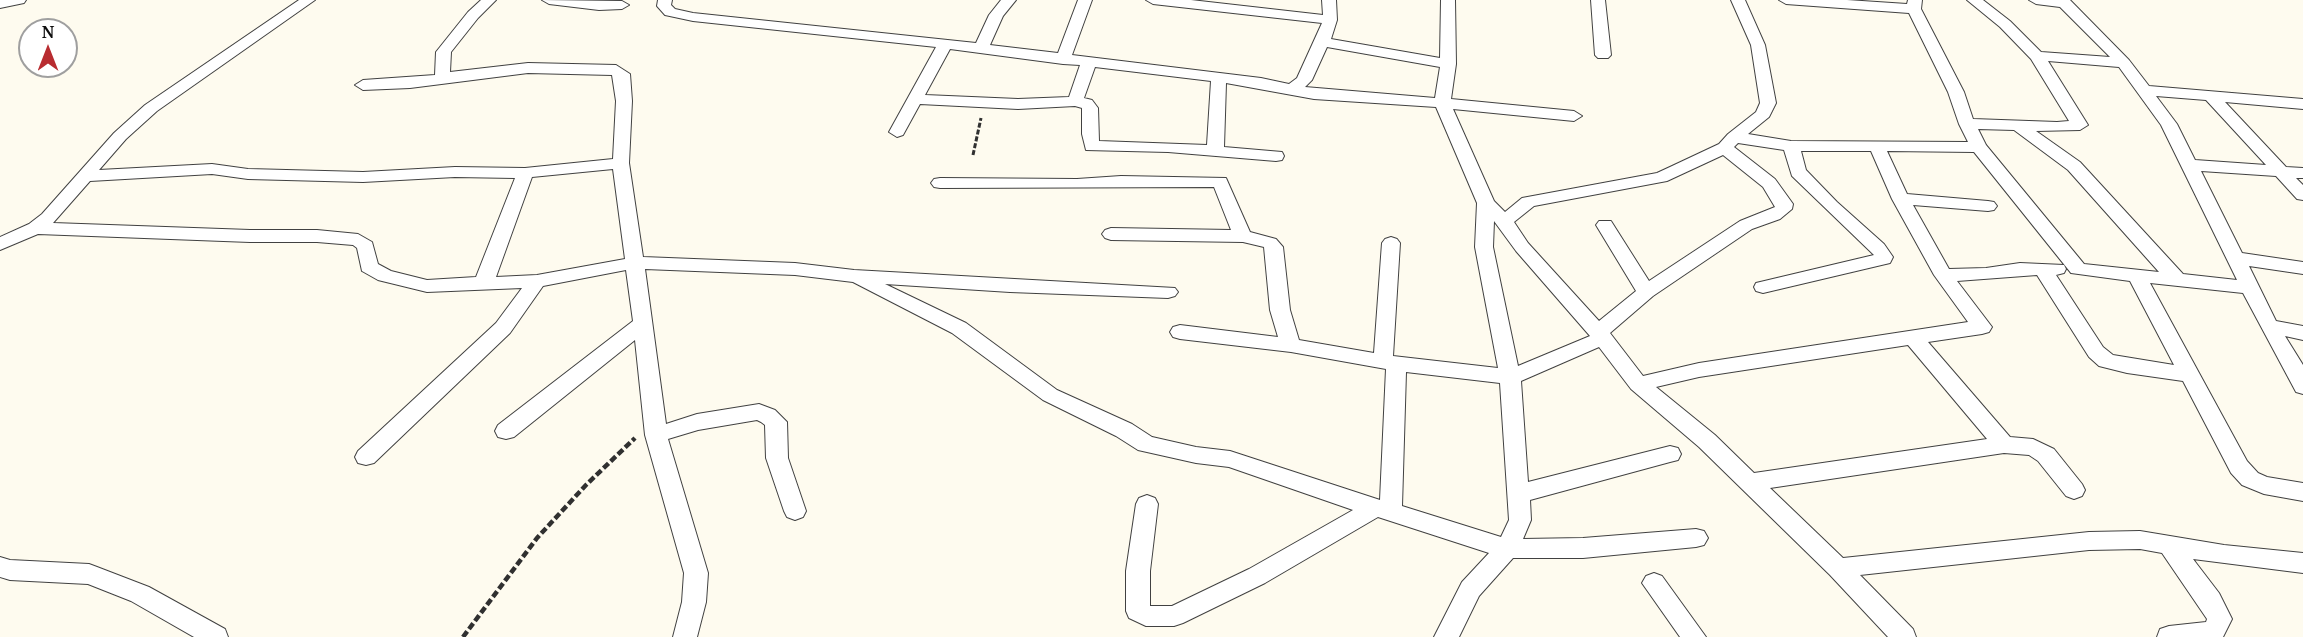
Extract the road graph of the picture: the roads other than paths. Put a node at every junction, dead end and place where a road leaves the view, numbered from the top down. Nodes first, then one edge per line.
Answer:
1 (19, 0) edge
2 (308, 0) edge
3 (489, 0) edge
4 (549, 0) edge
5 (665, 0) edge
6 (1009, 0) edge
7 (1085, 0) edge
8 (1153, 0) edge
9 (1329, 0) edge
10 (1448, 0) edge
11 (1598, 0) edge
12 (1738, 0) edge
13 (1786, 0) edge
14 (1974, 0) edge
15 (2036, 0) edge
16 (2063, 2) edge
17 (0, 3) edge
18 (1915, 4) edge
19 (622, 5) dead end
20 (1330, 20) junction
21 (1322, 42) junction
22 (945, 44) junction
23 (981, 48) junction
24 (1603, 55) dead end
25 (2037, 56) junction
26 (1063, 59) junction
27 (1089, 62) junction
28 (2124, 63) junction
29 (1448, 64) junction
30 (442, 78) junction
31 (1219, 78) junction
32 (363, 85) dead end
33 (1292, 90) junction
34 (2143, 90) junction
35 (2211, 96) junction
36 (916, 99) junction
37 (1075, 101) junction
38 (1442, 103) junction
39 (2302, 105) edge
40 (1574, 116) dead end
41 (1967, 124) junction
42 (2017, 125) junction
43 (897, 132) dead end
44 (1730, 142) junction
45 (1791, 146) junction
46 (1877, 147) junction
47 (1979, 147) junction
48 (1215, 150) junction
49 (1276, 156) dead end
50 (621, 163) junction
51 (2190, 165) junction
52 (2284, 172) junction
53 (525, 173) junction
54 (2303, 173) edge
55 (84, 176) junction
56 (940, 183) dead end
57 (2303, 195) edge
58 (1901, 199) junction
59 (1486, 203) junction
60 (1988, 206) dead end
61 (1504, 221) junction
62 (1605, 225) dead end
63 (35, 228) junction
64 (1111, 234) dead end
65 (1243, 236) junction
66 (1391, 243) dead end
67 (0, 244) edge
68 (2235, 258) junction
69 (634, 263) junction
70 (2303, 268) edge
71 (2043, 269) junction
72 (2078, 269) junction
73 (1943, 275) junction
74 (854, 276) junction
75 (2137, 276) junction
76 (2177, 280) junction
77 (537, 281) junction
78 (483, 285) junction
79 (1763, 287) dead end
80 (2251, 288) junction
81 (1168, 291) dead end
82 (1646, 292) junction
83 (642, 324) junction
84 (2270, 326) junction
85 (1180, 332) dead end
86 (2303, 333) edge
87 (1601, 335) junction
88 (1912, 337) junction
89 (1291, 345) junction
90 (1390, 363) junction
91 (2188, 374) junction
92 (1510, 377) junction
93 (1638, 384) junction
94 (2303, 387) edge
95 (655, 427) junction
96 (506, 431) dead end
97 (2004, 445) junction
98 (1670, 454) dead end
99 (366, 457) dead end
100 (1750, 482) junction
101 (2074, 490) dead end
102 (2303, 492) edge
103 (1518, 494) junction
104 (1147, 504) dead end
105 (1383, 510) junction
106 (795, 511) dead end
107 (1696, 538) dead end
108 (2168, 544) junction
109 (1507, 549) junction
110 (2303, 563) edge
111 (0, 567) edge
112 (1838, 568) junction
113 (1653, 584) dead end
114 (216, 637) edge
115 (685, 637) edge
116 (1446, 637) edge
117 (1694, 637) edge
118 (1904, 637) edge
119 (2169, 637) edge

1 - 17 street
2 - 55 street
3 - 30 street
4 - 19 street
5 - 22 street
6 - 23 street
7 - 26 street
8 - 20 street
9 - 20 street
10 - 29 street
11 - 24 street
12 - 44 street
13 - 18 street
14 - 25 street
15 - 16 street
16 - 28 street
18 - 41 street
20 - 21 street
21 - 29 street
21 - 33 street
22 - 23 street
22 - 36 street
23 - 26 street
25 - 28 street
25 - 42 street
26 - 27 street
27 - 31 street
27 - 37 street
28 - 34 street
29 - 38 street
30 - 32 street
30 - 50 street
31 - 33 street
31 - 48 street
33 - 38 street
34 - 35 street
34 - 51 street
35 - 39 street
35 - 52 street
36 - 37 street
36 - 43 street
37 - 48 street
38 - 40 street
38 - 59 street
41 - 42 street
41 - 47 street
42 - 76 street
44 - 45 street
44 - 61 street
44 - 82 street
45 - 46 street
45 - 79 street
46 - 47 street
46 - 58 street
47 - 72 street
48 - 49 street
50 - 53 street
50 - 69 street
51 - 52 street
51 - 68 street
52 - 54 street
52 - 57 street
53 - 55 street
53 - 78 street
55 - 63 street
56 - 65 street
58 - 60 street
58 - 73 street
59 - 61 street
59 - 92 street
61 - 87 street
62 - 82 street
63 - 67 street
63 - 78 street
64 - 65 street
65 - 89 street
66 - 90 street
68 - 70 street
68 - 80 street
69 - 74 street
69 - 77 street
69 - 83 street
71 - 72 street
71 - 73 street
71 - 91 street
72 - 75 street
73 - 88 street
74 - 81 street
74 - 105 street
75 - 76 street
75 - 91 street
76 - 80 street
77 - 78 street
77 - 99 street
80 - 84 street
82 - 87 street
83 - 95 street
83 - 96 street
84 - 86 street
84 - 94 street
85 - 89 street
87 - 92 street
87 - 93 street
88 - 93 street
88 - 97 street
89 - 90 street
90 - 92 street
90 - 105 street
91 - 102 street
92 - 103 street
93 - 100 street
95 - 106 street
95 - 115 street
97 - 100 street
97 - 101 street
98 - 103 street
100 - 112 street
103 - 109 street
104 - 105 street
105 - 109 street
107 - 109 street
108 - 110 street
108 - 112 street
108 - 119 street
109 - 116 street
111 - 114 street
112 - 118 street
113 - 117 street

